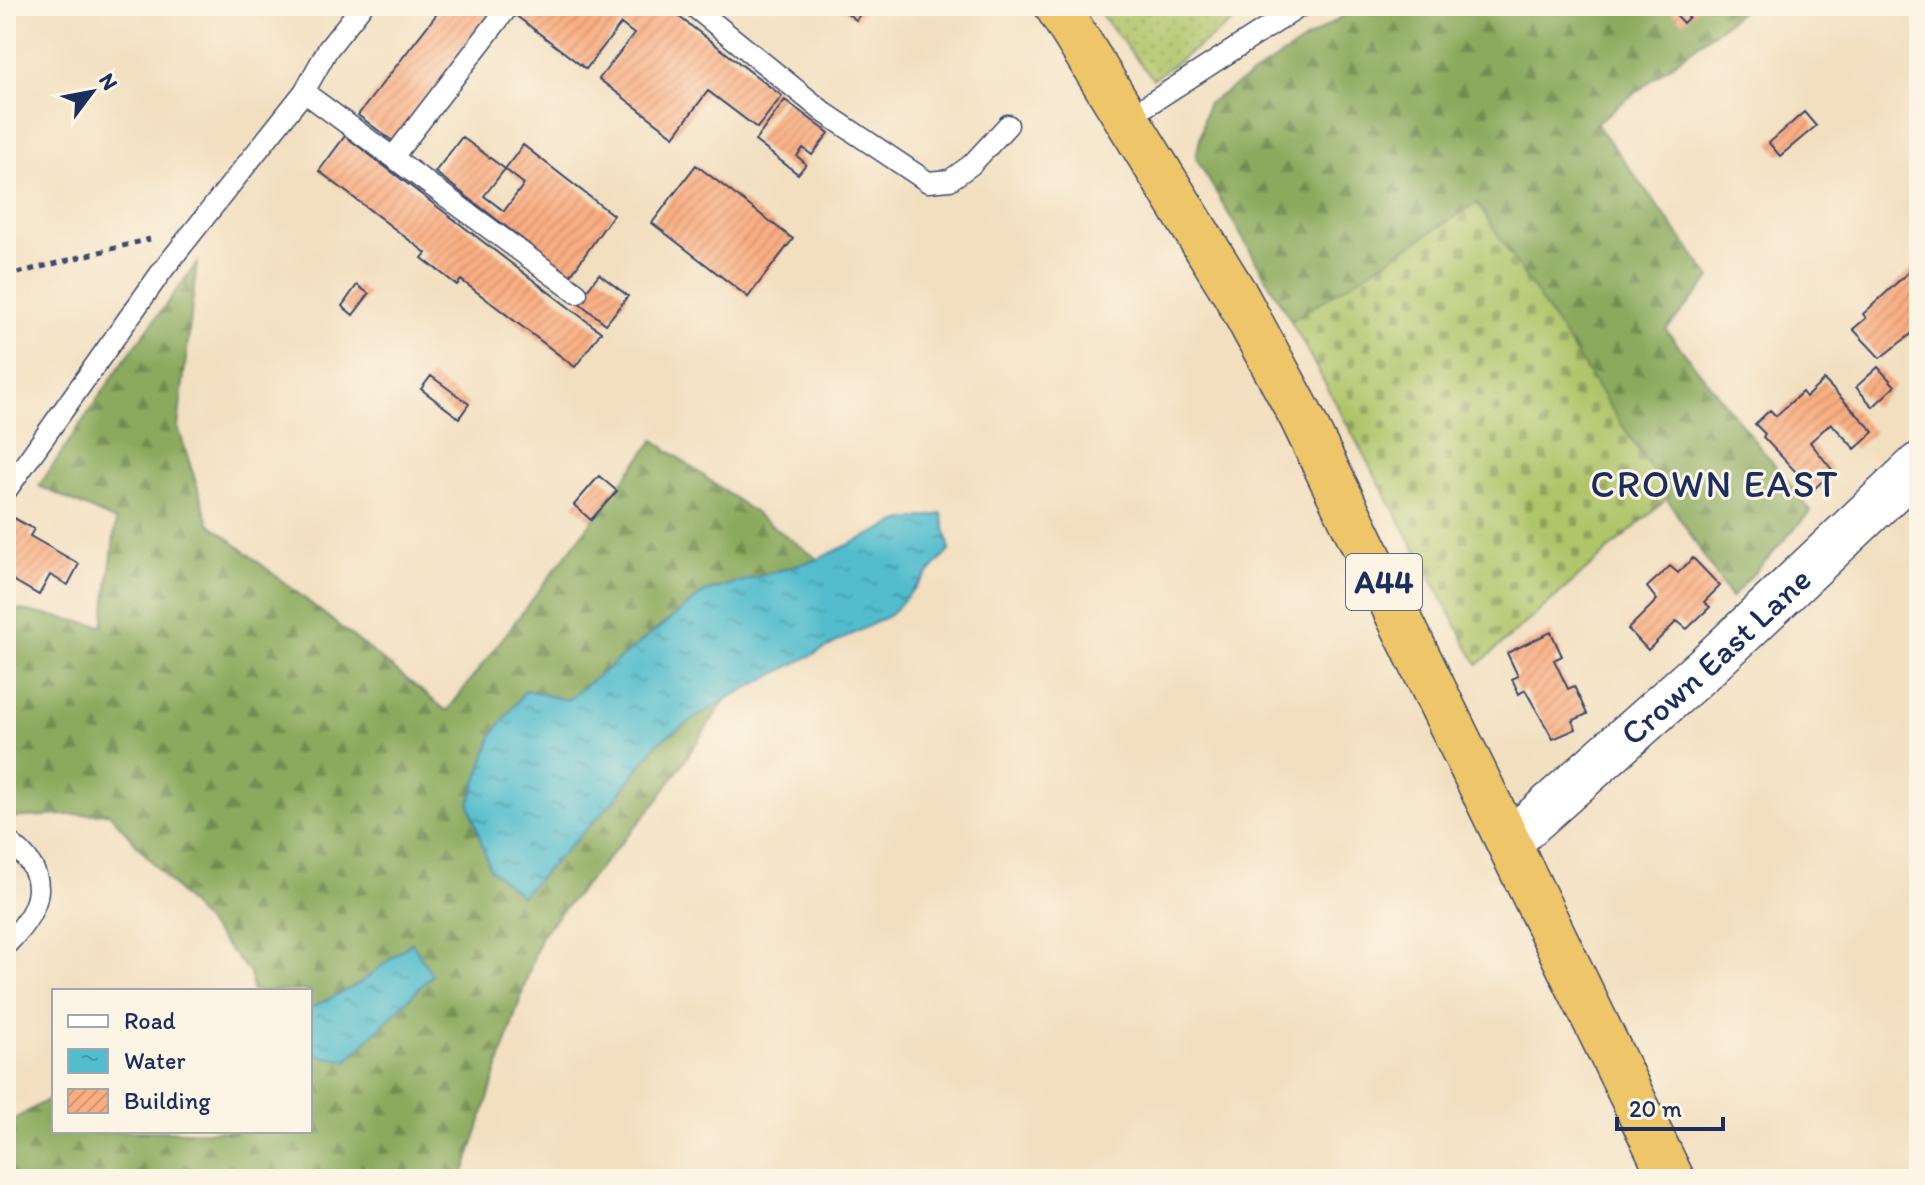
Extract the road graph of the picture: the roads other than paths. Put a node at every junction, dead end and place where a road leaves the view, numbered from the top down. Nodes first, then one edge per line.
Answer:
1 (362, 6) edge
2 (509, 6) edge
3 (693, 6) edge
4 (1057, 6) edge
5 (1301, 6) edge
6 (304, 92) junction
7 (1129, 117) junction
8 (1008, 125) dead end
9 (393, 157) junction
10 (577, 293) dead end
11 (1919, 465) edge
12 (6, 491) edge
13 (6, 840) edge
14 (1509, 842) junction
15 (6, 945) edge
16 (1672, 1179) edge

1 - 6 lane
2 - 9 lane
3 - 8 lane
4 - 7 highway, A44
5 - 7 lane
6 - 9 lane
6 - 12 lane
7 - 14 highway, A44
9 - 10 lane
11 - 14 street, Crown East Lane
13 - 15 lane
14 - 16 highway, A44

